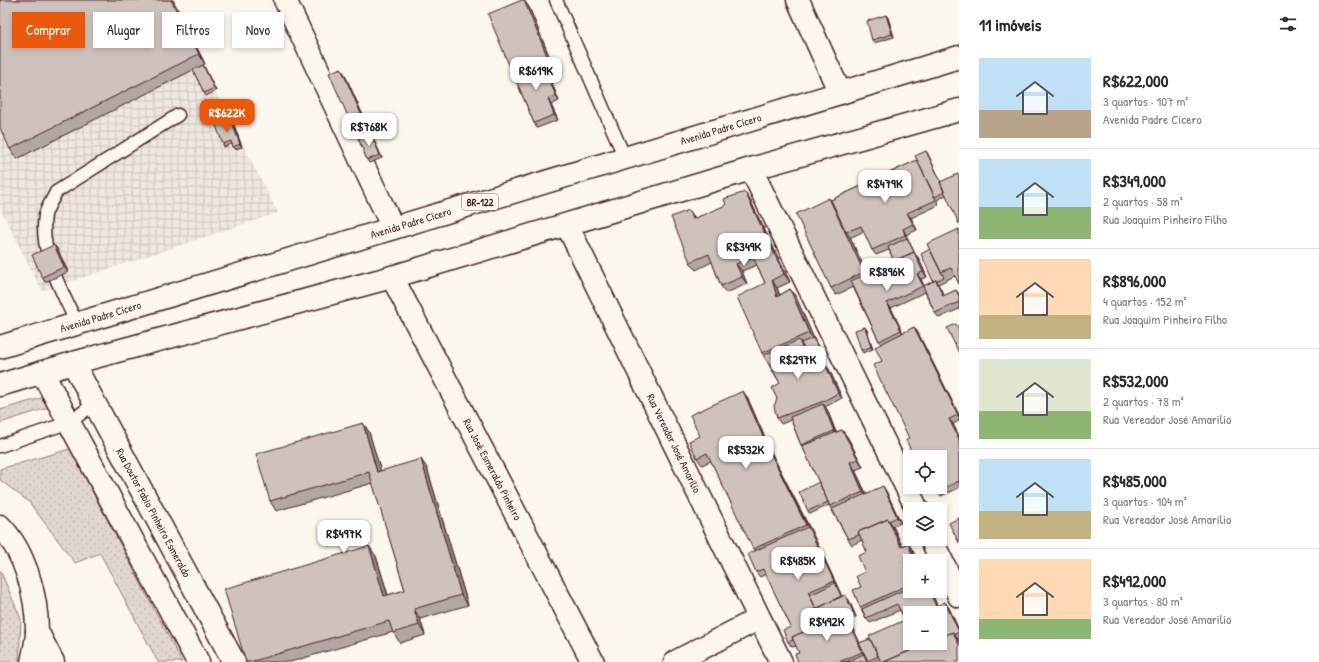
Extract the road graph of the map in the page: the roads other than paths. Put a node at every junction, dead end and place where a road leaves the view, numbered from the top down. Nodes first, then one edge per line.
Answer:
1 (285, 0) edge
2 (556, 0) edge
3 (798, 0) edge
4 (959, 57) edge
5 (840, 93) junction
6 (957, 114) edge
7 (178, 115) dead end
8 (625, 158) junction
9 (751, 170) junction
10 (568, 225) junction
11 (392, 228) junction
12 (392, 278) junction
13 (77, 324) junction
14 (0, 347) edge
15 (73, 363) junction
16 (42, 372) junction
17 (0, 385) edge
18 (95, 403) junction
19 (70, 422) junction
20 (0, 446) edge
21 (914, 502) edge
22 (0, 526) edge
23 (934, 546) edge
24 (182, 564) junction
25 (154, 580) junction
26 (959, 596) edge
27 (758, 618) junction
28 (37, 632) junction
29 (32, 662) edge
30 (53, 662) edge
31 (198, 662) edge
32 (234, 662) edge
33 (593, 662) edge
34 (674, 662) edge
35 (781, 662) edge

1 - 11 main road
2 - 8 lane
3 - 5 main road
4 - 5 main road, Avenida Padre Cícero / BR-122
5 - 8 main road, Avenida Padre Cícero / BR-122
6 - 9 main road
7 - 13 lane
8 - 11 main road, Avenida Padre Cícero / BR-122
9 - 10 main road
9 - 21 main road
10 - 12 main road
10 - 27 main road, Rua Vereador José Amarilio
11 - 13 main road, Avenida Padre Cícero / BR-122
12 - 15 main road
12 - 33 main road, Rua José Esmeraldo Pinheiro
13 - 14 main road, Avenida Padre Cícero / BR-122
15 - 16 main road
15 - 18 main road, Rua Doutor Fabio Pinheiro Esmeraldo
16 - 17 main road
16 - 19 main road
18 - 19 lane
18 - 24 main road, Rua Doutor Fabio Pinheiro Esmeraldo
19 - 20 lane
19 - 25 main road
22 - 28 main road
23 - 26 main road
24 - 25 main road
24 - 32 main road, Rua Doutor Fabio Pinheiro Esmeraldo
25 - 31 main road
27 - 34 main road
27 - 35 main road, Rua Vereador José Amarilio
28 - 29 main road
28 - 30 main road

